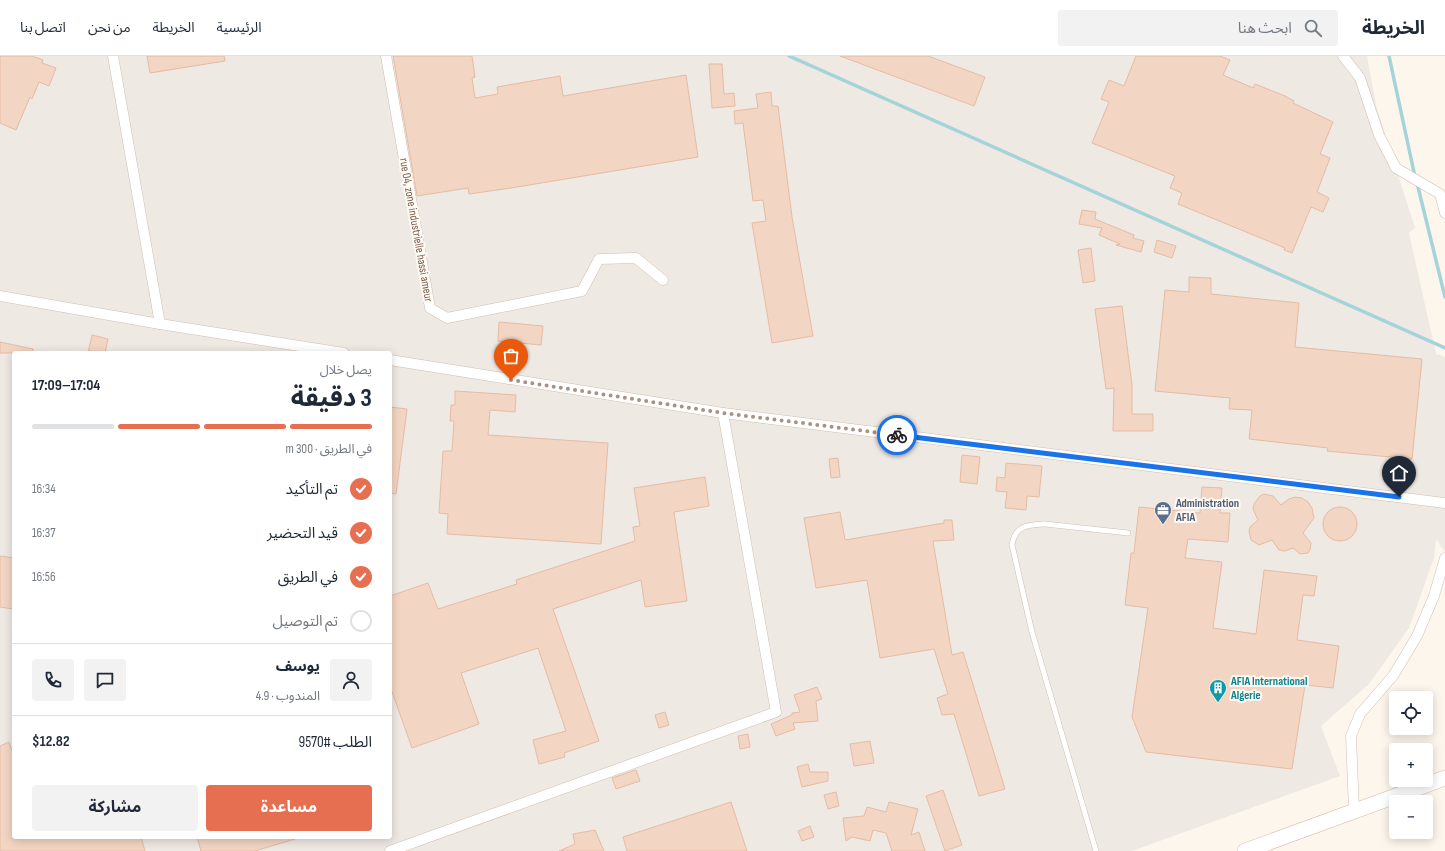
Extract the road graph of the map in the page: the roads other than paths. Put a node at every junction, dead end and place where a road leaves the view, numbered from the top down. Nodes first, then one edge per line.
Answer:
1 (113, 56) edge
2 (386, 56) edge
3 (1342, 56) edge
4 (1445, 213) edge
5 (663, 280) dead end
6 (0, 296) edge
7 (160, 324) junction
8 (331, 351) edge
9 (392, 360) edge
10 (723, 413) junction
11 (1445, 503) edge
12 (1128, 533) dead end
13 (1445, 558) edge
14 (1445, 778) edge
15 (1354, 812) junction
16 (390, 851) edge
17 (1096, 851) edge
18 (1245, 851) edge

1 - 7 street
2 - 5 street, rue 04, zone industrielle hassi ameur
3 - 4 street
6 - 7 street
7 - 8 street
9 - 10 street
10 - 11 street
10 - 16 street
12 - 17 lane
13 - 15 street
14 - 15 main road
15 - 18 main road

